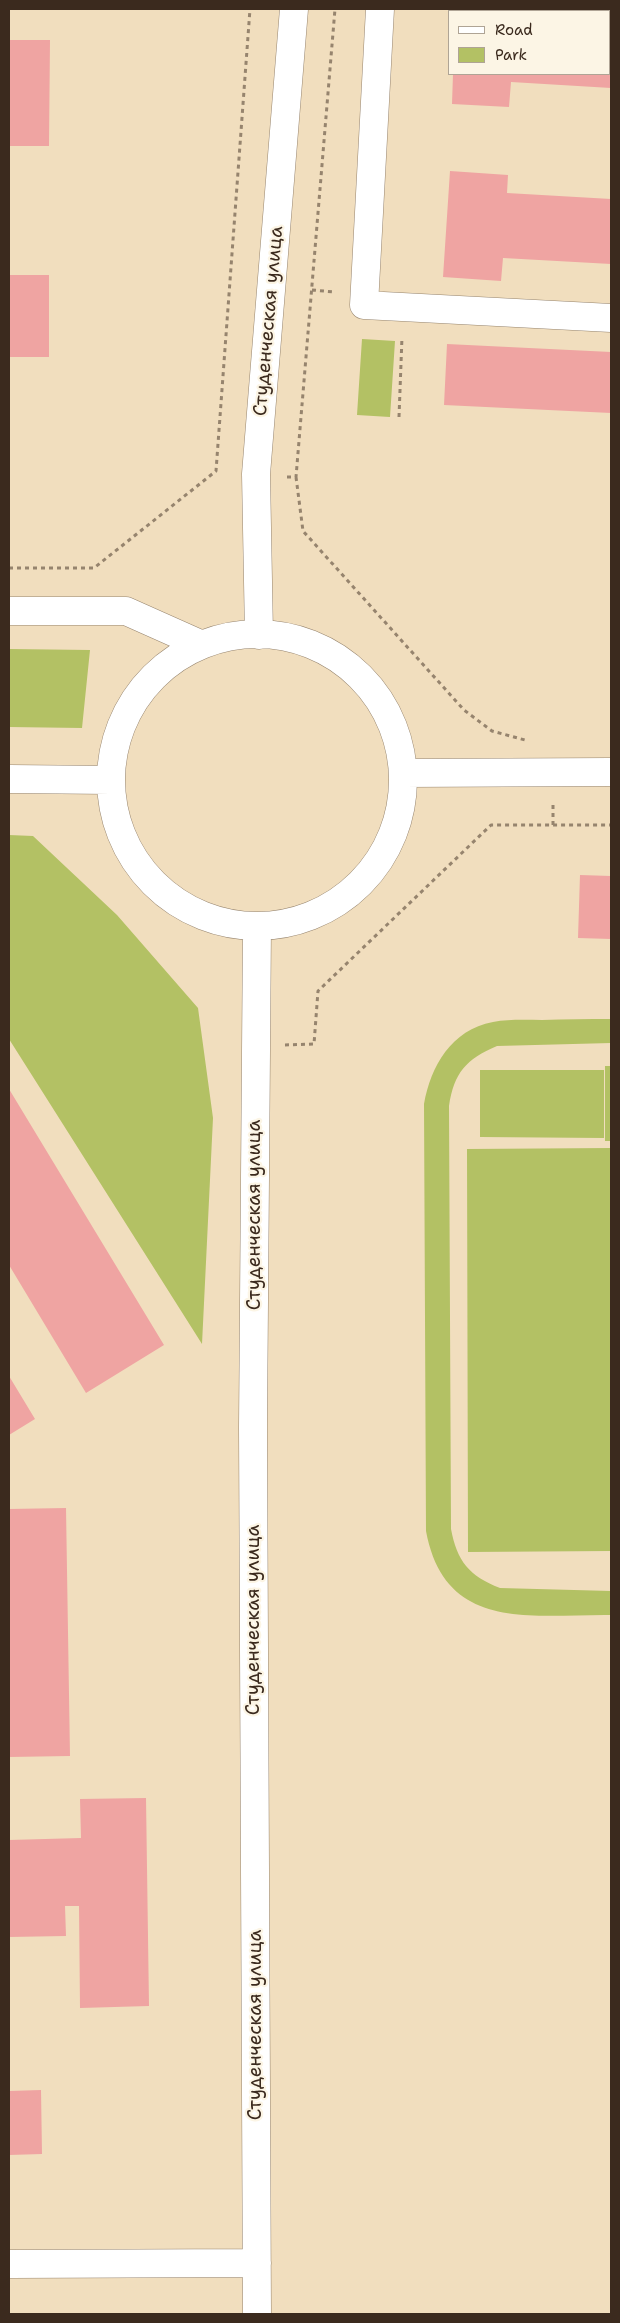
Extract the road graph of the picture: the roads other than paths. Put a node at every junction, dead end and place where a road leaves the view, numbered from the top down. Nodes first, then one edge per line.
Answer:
1 (294, 9) edge
2 (380, 9) edge
3 (611, 318) edge
4 (9, 611) edge
5 (259, 634) junction
6 (200, 644) junction
7 (611, 772) edge
8 (402, 773) junction
9 (9, 779) edge
10 (111, 780) junction
11 (257, 926) junction
12 (257, 2263) junction
13 (9, 2264) edge
14 (257, 2314) edge

1 - 5 street, Студенческая улица
2 - 3 street
4 - 6 street
5 - 6 street
5 - 8 street
6 - 10 street
7 - 8 street
8 - 11 street
9 - 10 street
10 - 11 street
11 - 12 street, Студенческая улица
12 - 13 street
12 - 14 street, Студенческая улица

